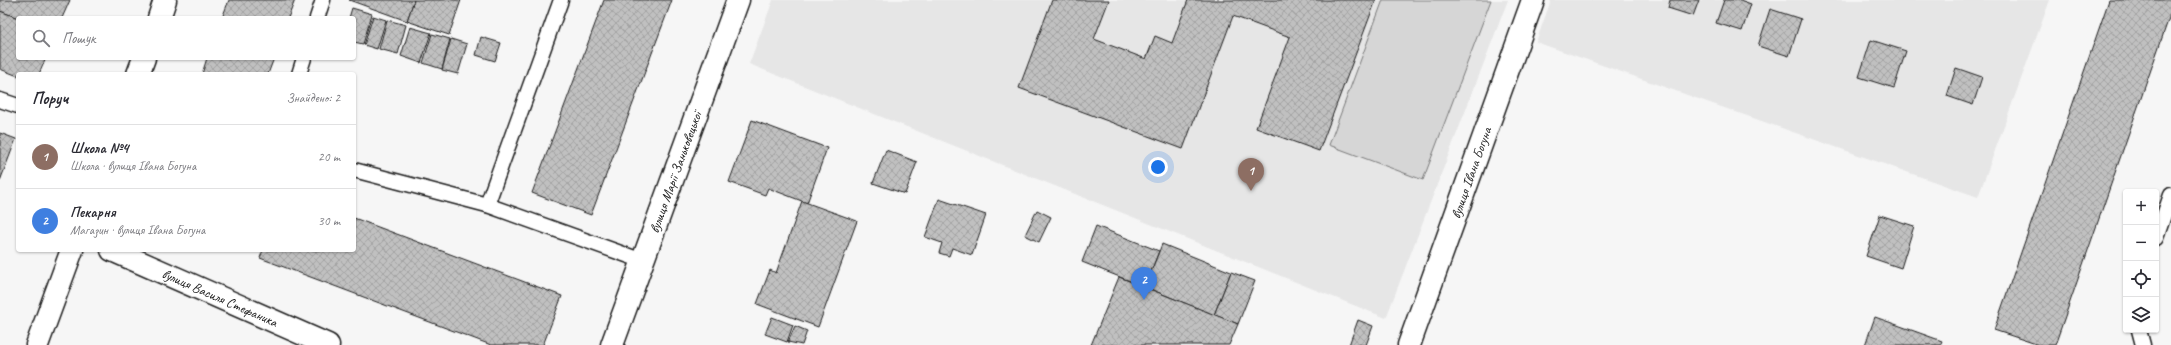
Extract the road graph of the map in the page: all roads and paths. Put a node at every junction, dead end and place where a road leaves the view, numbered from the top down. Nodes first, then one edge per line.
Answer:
1 (165, 0) edge
2 (323, 0) edge
3 (561, 0) edge
4 (738, 0) edge
5 (1533, 0) edge
6 (159, 16) edge
7 (318, 16) edge
8 (143, 60) edge
9 (303, 60) edge
10 (139, 72) edge
11 (300, 72) edge
12 (0, 100) edge
13 (16, 105) edge
14 (356, 171) edge
15 (2171, 195) edge
16 (487, 205) junction
17 (2159, 229) edge
18 (71, 252) edge
19 (117, 252) edge
20 (643, 261) junction
21 (2140, 333) edge
22 (36, 345) edge
23 (328, 345) edge
24 (612, 345) edge
25 (1408, 345) edge
26 (2143, 345) edge

1 - 6 street
2 - 7 lane
3 - 16 lane
4 - 20 street, вулиця Марії Заньковецької
5 - 25 street, вулиця Івана Богуна
8 - 10 street
9 - 11 lane
12 - 13 lane
14 - 16 lane
15 - 17 lane
16 - 20 lane
18 - 22 street
19 - 23 street, вулиця Василя Стефаника
20 - 24 street, вулиця Марії Заньковецької
21 - 26 lane

